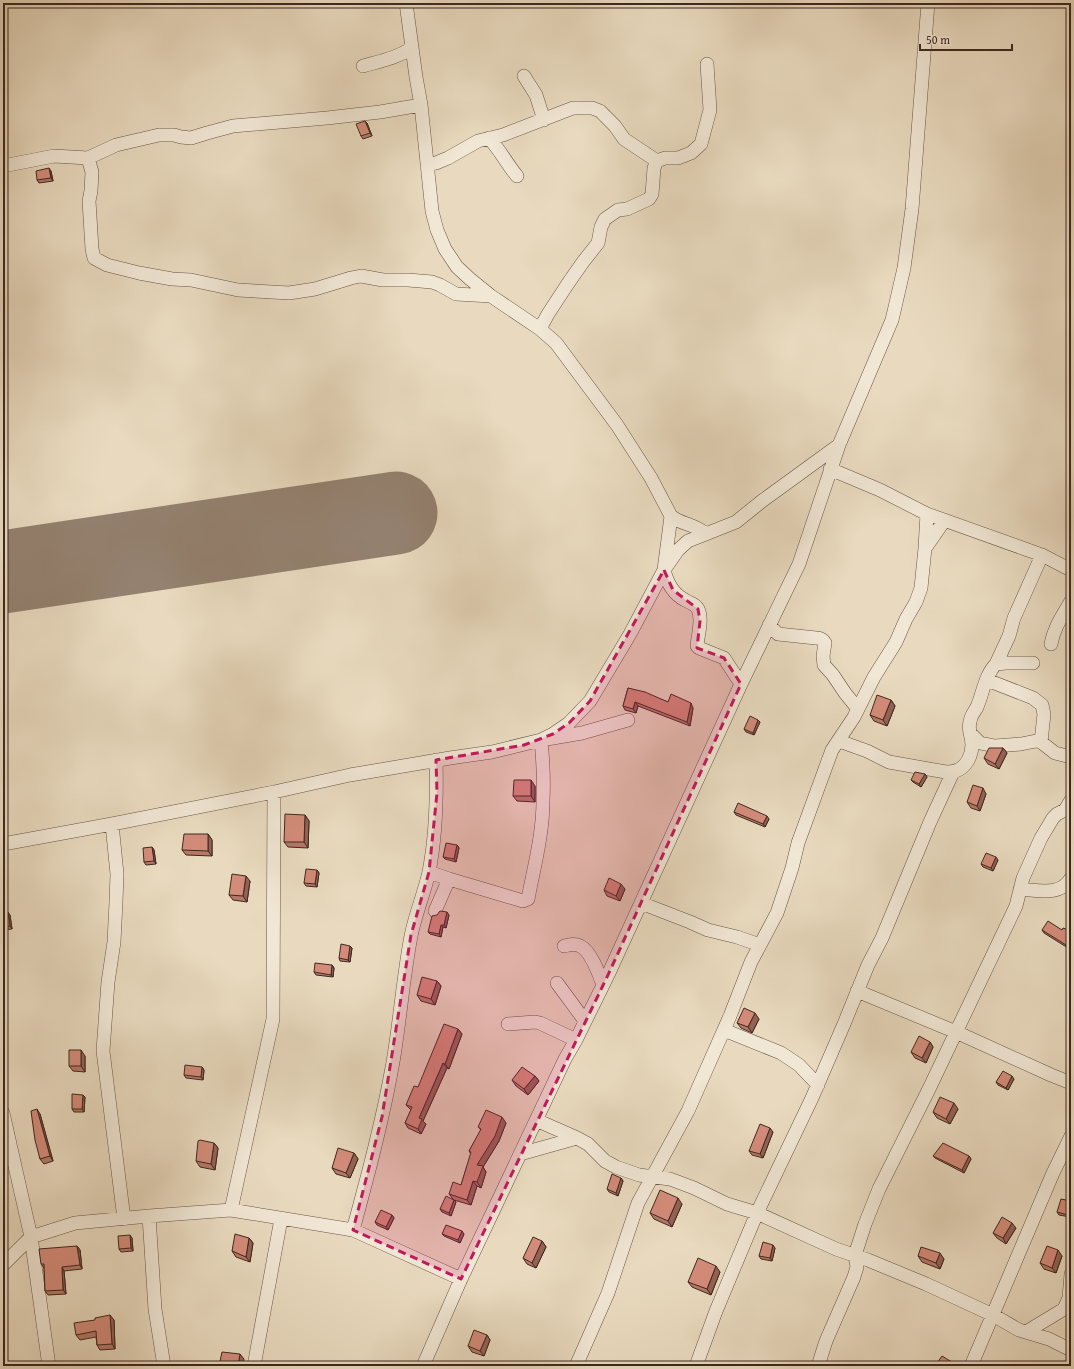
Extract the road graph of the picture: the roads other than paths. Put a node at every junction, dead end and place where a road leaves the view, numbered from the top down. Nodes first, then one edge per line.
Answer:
1 (406, 3) edge
2 (928, 3) edge
3 (412, 48) junction
4 (706, 64) dead end
5 (363, 66) dead end
6 (524, 76) dead end
7 (421, 105) junction
8 (544, 120) junction
9 (489, 138) junction
10 (88, 158) junction
11 (657, 161) junction
12 (427, 165) junction
13 (3, 166) edge
14 (517, 176) dead end
15 (491, 296) junction
16 (540, 329) junction
17 (839, 444) junction
18 (830, 469) junction
19 (926, 514) junction
20 (671, 516) junction
21 (944, 521) junction
22 (706, 534) junction
23 (925, 548) junction
24 (1042, 555) junction
25 (664, 570) junction
26 (1071, 570) edge
27 (1071, 600) edge
28 (769, 625) junction
29 (1051, 644) dead end
30 (1033, 663) dead end
31 (996, 664) junction
32 (743, 680) junction
33 (987, 680) junction
34 (858, 708) junction
35 (628, 720) dead end
36 (970, 734) junction
37 (541, 740) junction
38 (839, 741) junction
39 (1041, 742) junction
40 (1071, 757) edge
41 (436, 760) junction
42 (953, 772) junction
43 (274, 792) junction
44 (1071, 800) edge
45 (112, 824) junction
46 (3, 844) edge
47 (429, 872) junction
48 (1071, 878) edge
49 (449, 879) junction
50 (1020, 889) junction
51 (641, 903) junction
52 (436, 911) dead end
53 (760, 945) junction
54 (564, 946) dead end
55 (557, 983) dead end
56 (603, 985) junction
57 (857, 991) junction
58 (585, 1021) junction
59 (508, 1024) dead end
60 (724, 1030) junction
61 (956, 1032) junction
62 (576, 1040) junction
63 (1071, 1083) edge
64 (818, 1085) junction
65 (3, 1113) edge
66 (536, 1120) junction
67 (1071, 1136) edge
68 (578, 1138) junction
69 (520, 1154) junction
70 (652, 1176) junction
71 (231, 1210) junction
72 (756, 1213) junction
73 (149, 1216) junction
74 (124, 1219) junction
75 (281, 1219) junction
76 (353, 1230) junction
77 (31, 1237) junction
78 (856, 1255) junction
79 (3, 1265) edge
80 (1071, 1274) edge
81 (461, 1279) junction
82 (993, 1315) junction
83 (1026, 1332) junction
84 (1071, 1350) edge
85 (49, 1366) edge
86 (164, 1366) edge
87 (254, 1366) edge
88 (422, 1366) edge
89 (576, 1366) edge
90 (696, 1366) edge
91 (818, 1366) edge
92 (971, 1366) edge

1 - 3 street
2 - 17 street
3 - 5 street
3 - 7 street
4 - 11 street
6 - 8 street
7 - 10 street
7 - 12 street
8 - 9 street
8 - 11 street
9 - 12 street
9 - 14 street
10 - 13 street
10 - 15 street
11 - 16 street
12 - 15 street
15 - 16 street
16 - 20 street
17 - 18 street
17 - 22 street
18 - 19 street
18 - 28 street
19 - 21 street
19 - 23 street
20 - 22 street
20 - 25 street
21 - 23 street
21 - 24 street
22 - 25 street
23 - 34 street
24 - 26 street
24 - 31 street
25 - 32 street
25 - 37 street
27 - 29 street
28 - 32 street
28 - 34 street
30 - 31 street
31 - 33 street
32 - 51 street
33 - 36 street
33 - 39 street
34 - 38 street
35 - 37 street
36 - 39 street
36 - 42 street
37 - 41 street
37 - 49 street
38 - 42 street
38 - 53 street
39 - 40 street
41 - 43 street
41 - 47 street
42 - 57 street
43 - 45 street
43 - 71 street
44 - 50 street
45 - 46 street
45 - 74 street
47 - 49 street
47 - 76 street
48 - 50 street
49 - 52 street
50 - 61 street
51 - 53 street
51 - 56 street
53 - 60 street
54 - 56 street
55 - 58 street
56 - 58 street
57 - 61 street
57 - 64 street
58 - 62 street
59 - 62 street
60 - 64 street
60 - 70 street
61 - 63 street
61 - 78 street
62 - 66 street
64 - 72 street
65 - 77 street
66 - 68 street
66 - 69 street
67 - 82 street
68 - 69 street
68 - 70 street
69 - 81 street
70 - 72 street
70 - 89 street
71 - 73 street
71 - 75 street
72 - 78 street
72 - 90 street
73 - 74 street
73 - 86 street
74 - 77 street
75 - 76 street
75 - 87 street
76 - 81 street
77 - 79 street
77 - 85 street
78 - 82 street
78 - 91 street
80 - 83 street
81 - 88 street
82 - 83 street
82 - 92 street
83 - 84 street

